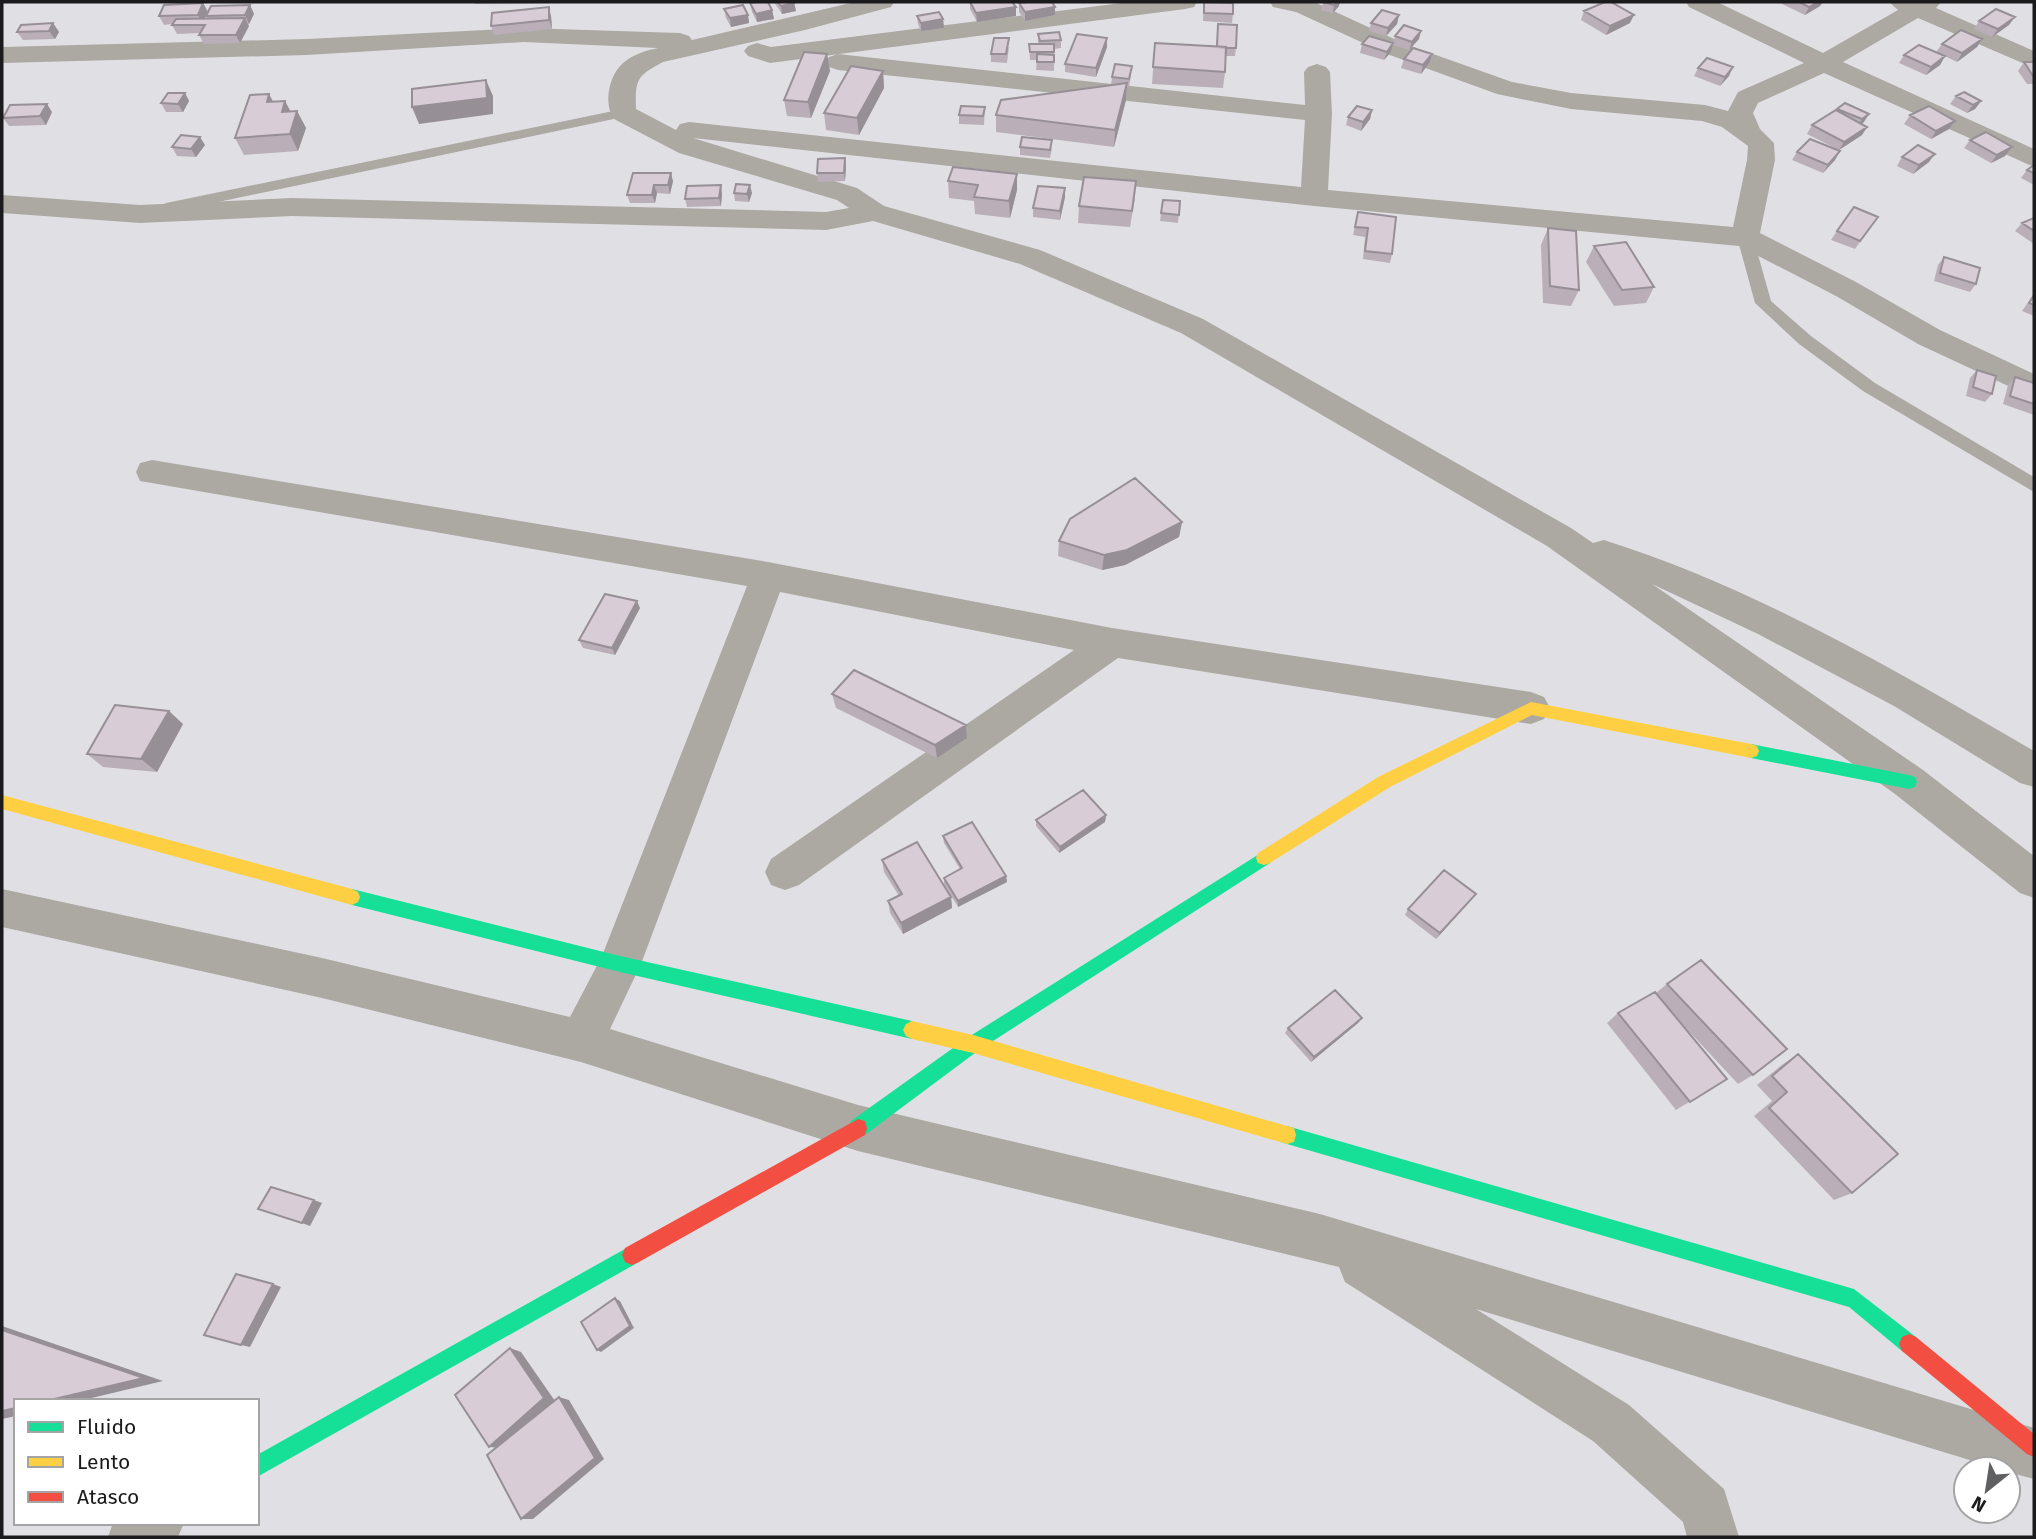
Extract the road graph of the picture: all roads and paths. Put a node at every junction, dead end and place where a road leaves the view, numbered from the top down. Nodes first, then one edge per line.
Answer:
1 (882, 2) edge
2 (1185, 2) edge
3 (1282, 2) edge
4 (1698, 2) edge
5 (1916, 4) edge
6 (720, 43) junction
7 (2, 55) edge
8 (770, 55) junction
9 (2034, 60) edge
10 (1824, 63) junction
11 (1317, 72) dead end
12 (1319, 114) junction
13 (634, 119) junction
14 (1747, 131) junction
15 (2034, 159) edge
16 (1314, 197) junction
17 (2, 204) edge
18 (874, 212) junction
19 (140, 214) junction
20 (1745, 237) junction
21 (2034, 387) edge
22 (152, 472) dead end
23 (2034, 485) edge
24 (1559, 537) junction
25 (768, 576) junction
26 (1112, 643) junction
27 (1531, 708) junction
28 (2034, 771) edge
29 (1909, 782) junction
30 (2, 802) edge
31 (785, 872) dead end
32 (2034, 880) edge
33 (2, 908) edge
34 (620, 964) junction
35 (581, 1041) junction
36 (973, 1044) junction
37 (859, 1128) junction
38 (1320, 1238) junction
39 (2034, 1447) edge
40 (2034, 1454) edge
41 (259, 1466) edge
42 (155, 1525) edge
43 (134, 1537) edge
44 (1713, 1537) edge

1 - 6 street
2 - 8 street
3 - 14 street
4 - 10 street
5 - 9 street
5 - 10 street
6 - 7 street
6 - 8 street
6 - 13 street
8 - 12 street
10 - 14 street
10 - 15 street
11 - 12 street
12 - 16 street
13 - 16 street
13 - 18 street
13 - 19 lane
14 - 20 street
16 - 20 street
17 - 19 street
18 - 19 street
18 - 24 street
20 - 21 street
20 - 23 lane
22 - 25 street
24 - 28 street
24 - 29 street
25 - 26 street
25 - 34 street
26 - 27 street
26 - 31 street
27 - 29 street
27 - 36 street
29 - 32 street
30 - 34 street
33 - 35 street
34 - 35 street
34 - 36 street
35 - 37 street
36 - 37 street
36 - 39 street
37 - 38 street
37 - 41 street
38 - 40 street
38 - 44 street
42 - 43 street

